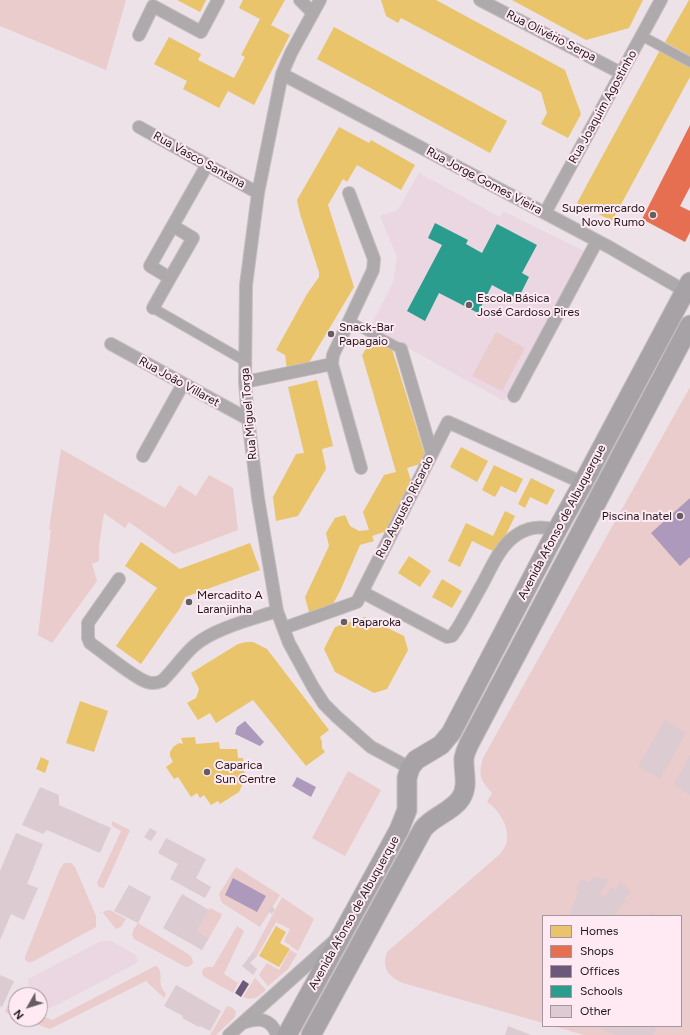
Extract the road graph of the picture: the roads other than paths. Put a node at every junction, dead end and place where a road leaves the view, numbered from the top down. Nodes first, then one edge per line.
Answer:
1 (218, 0) edge
2 (300, 0) edge
3 (320, 0) edge
4 (480, 0) edge
5 (661, 0) edge
6 (313, 13) junction
7 (139, 35) dead end
8 (642, 36) junction
9 (690, 62) edge
10 (622, 73) junction
11 (282, 74) junction
12 (139, 127) dead end
13 (207, 165) junction
14 (258, 193) junction
15 (349, 193) dead end
16 (545, 213) junction
17 (173, 226) junction
18 (597, 241) junction
19 (170, 278) junction
20 (687, 287) edge
21 (153, 308) joint
22 (349, 321) junction
23 (690, 325) edge
24 (111, 344) dead end
25 (401, 349) joint
26 (245, 361) junction
27 (332, 364) junction
28 (245, 382) junction
29 (183, 384) junction
30 (514, 396) dead end
31 (248, 419) junction
32 (432, 454) junction
33 (143, 456) dead end
34 (361, 468) dead end
35 (583, 483) junction
36 (557, 530) junction
37 (119, 579) dead end
38 (362, 592) junction
39 (277, 611) junction
40 (284, 628) junction
41 (425, 754) junction
42 (410, 768) junction
43 (466, 778) junction
44 (407, 788) junction
45 (450, 808) junction
46 (342, 934) junction
47 (240, 1025) junction
48 (229, 1035) edge
49 (277, 1035) edge
50 (287, 1035) edge
51 (311, 1035) edge

1 - 7 street
2 - 6 street
3 - 6 street, Rua Miguel Torga
4 - 10 street, Rua Olivério Serpa
5 - 8 street, Rua Joaquim Agostinho
6 - 11 street, Rua Miguel Torga
8 - 9 street
8 - 10 street, Rua Joaquim Agostinho
10 - 16 street, Rua Joaquim Agostinho
11 - 14 street, Rua Miguel Torga
11 - 16 street, Rua Jorge Gomes Vieira
12 - 13 street, Rua Vasco Santana
13 - 14 street, Rua Vasco Santana
13 - 17 street
14 - 26 street, Rua Miguel Torga
15 - 22 street
16 - 18 street, Rua Jorge Gomes Vieira
17 - 19 street
17 - 19 street
18 - 20 street, Rua Jorge Gomes Vieira
18 - 30 street
19 - 21 street
20 - 35 main road, Avenida Afonso de Albuquerque
21 - 26 street
22 - 25 street
22 - 27 street
23 - 43 main road, Avenida Afonso de Albuquerque
24 - 29 street, Rua João Villaret
25 - 32 street
26 - 28 street, Rua Miguel Torga
27 - 28 street
27 - 34 street
28 - 31 street, Rua Miguel Torga
29 - 31 street, Rua João Villaret
29 - 33 street
31 - 39 street, Rua Miguel Torga
32 - 35 street, Rua Augusto Ricardo
32 - 38 street, Rua Augusto Ricardo
35 - 36 main road, Avenida Afonso de Albuquerque
36 - 38 street
36 - 41 main road, Avenida Afonso de Albuquerque
37 - 39 street
38 - 40 street, Rua Augusto Ricardo
39 - 40 street, Rua Miguel Torga
40 - 42 street, Rua Miguel Torga
41 - 42 main road, Avenida Afonso de Albuquerque
41 - 43 main road
42 - 44 main road, Avenida Afonso de Albuquerque
43 - 45 main road, Avenida Afonso de Albuquerque
44 - 45 main road
44 - 46 main road, Avenida Afonso de Albuquerque
45 - 51 main road, Avenida Afonso de Albuquerque
46 - 47 street
46 - 50 main road, Avenida Afonso de Albuquerque
47 - 48 street
47 - 49 street

